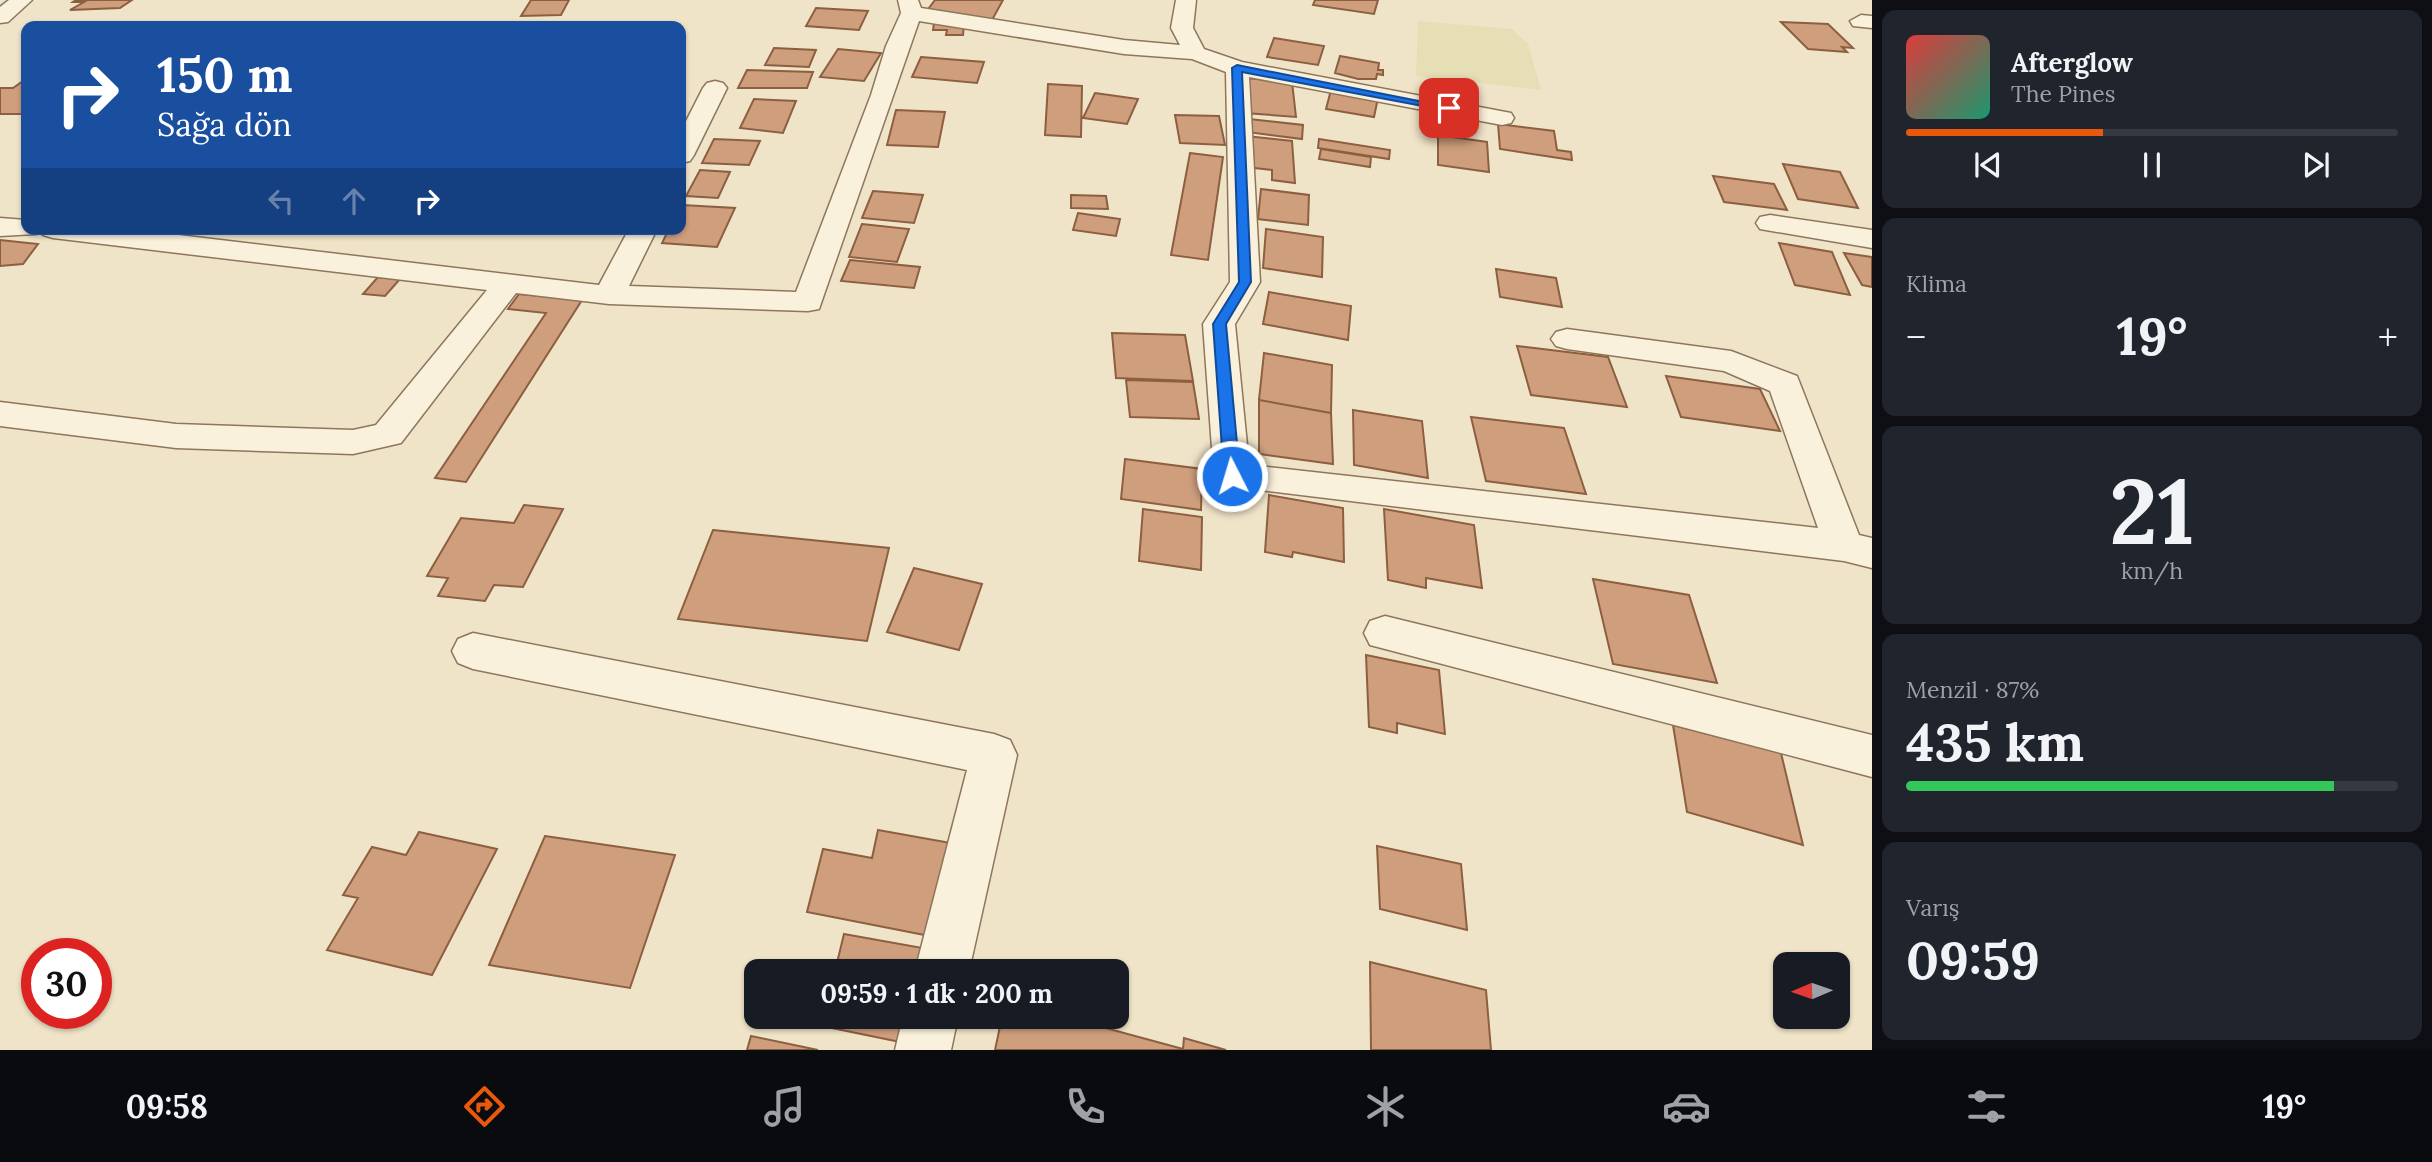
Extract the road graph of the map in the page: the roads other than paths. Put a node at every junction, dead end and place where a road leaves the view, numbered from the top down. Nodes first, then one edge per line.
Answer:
1 (22, 0) edge
2 (1186, 0) edge
3 (910, 6) edge
4 (0, 17) edge
5 (1195, 53) junction
6 (1237, 68) junction
7 (715, 88) dead end
8 (1502, 118) dead end
9 (686, 145) edge
10 (1770, 223) dead end
11 (0, 227) edge
12 (21, 228) edge
13 (102, 235) edge
14 (640, 235) edge
15 (1872, 239) edge
16 (509, 282) junction
17 (609, 295) junction
18 (1567, 339) dead end
19 (0, 414) edge
20 (1858, 550) edge
21 (1385, 633) dead end
22 (473, 651) dead end
23 (1872, 756) edge
24 (945, 959) edge
25 (928, 1029) edge
26 (923, 1050) edge

1 - 4 street
2 - 5 street
3 - 5 street
3 - 17 street
5 - 6 street
6 - 8 street
6 - 20 street
7 - 9 street
10 - 15 street
11 - 12 street
13 - 16 street
14 - 17 street
16 - 17 street
16 - 19 street
18 - 20 street
21 - 23 street
22 - 24 street
25 - 26 street

